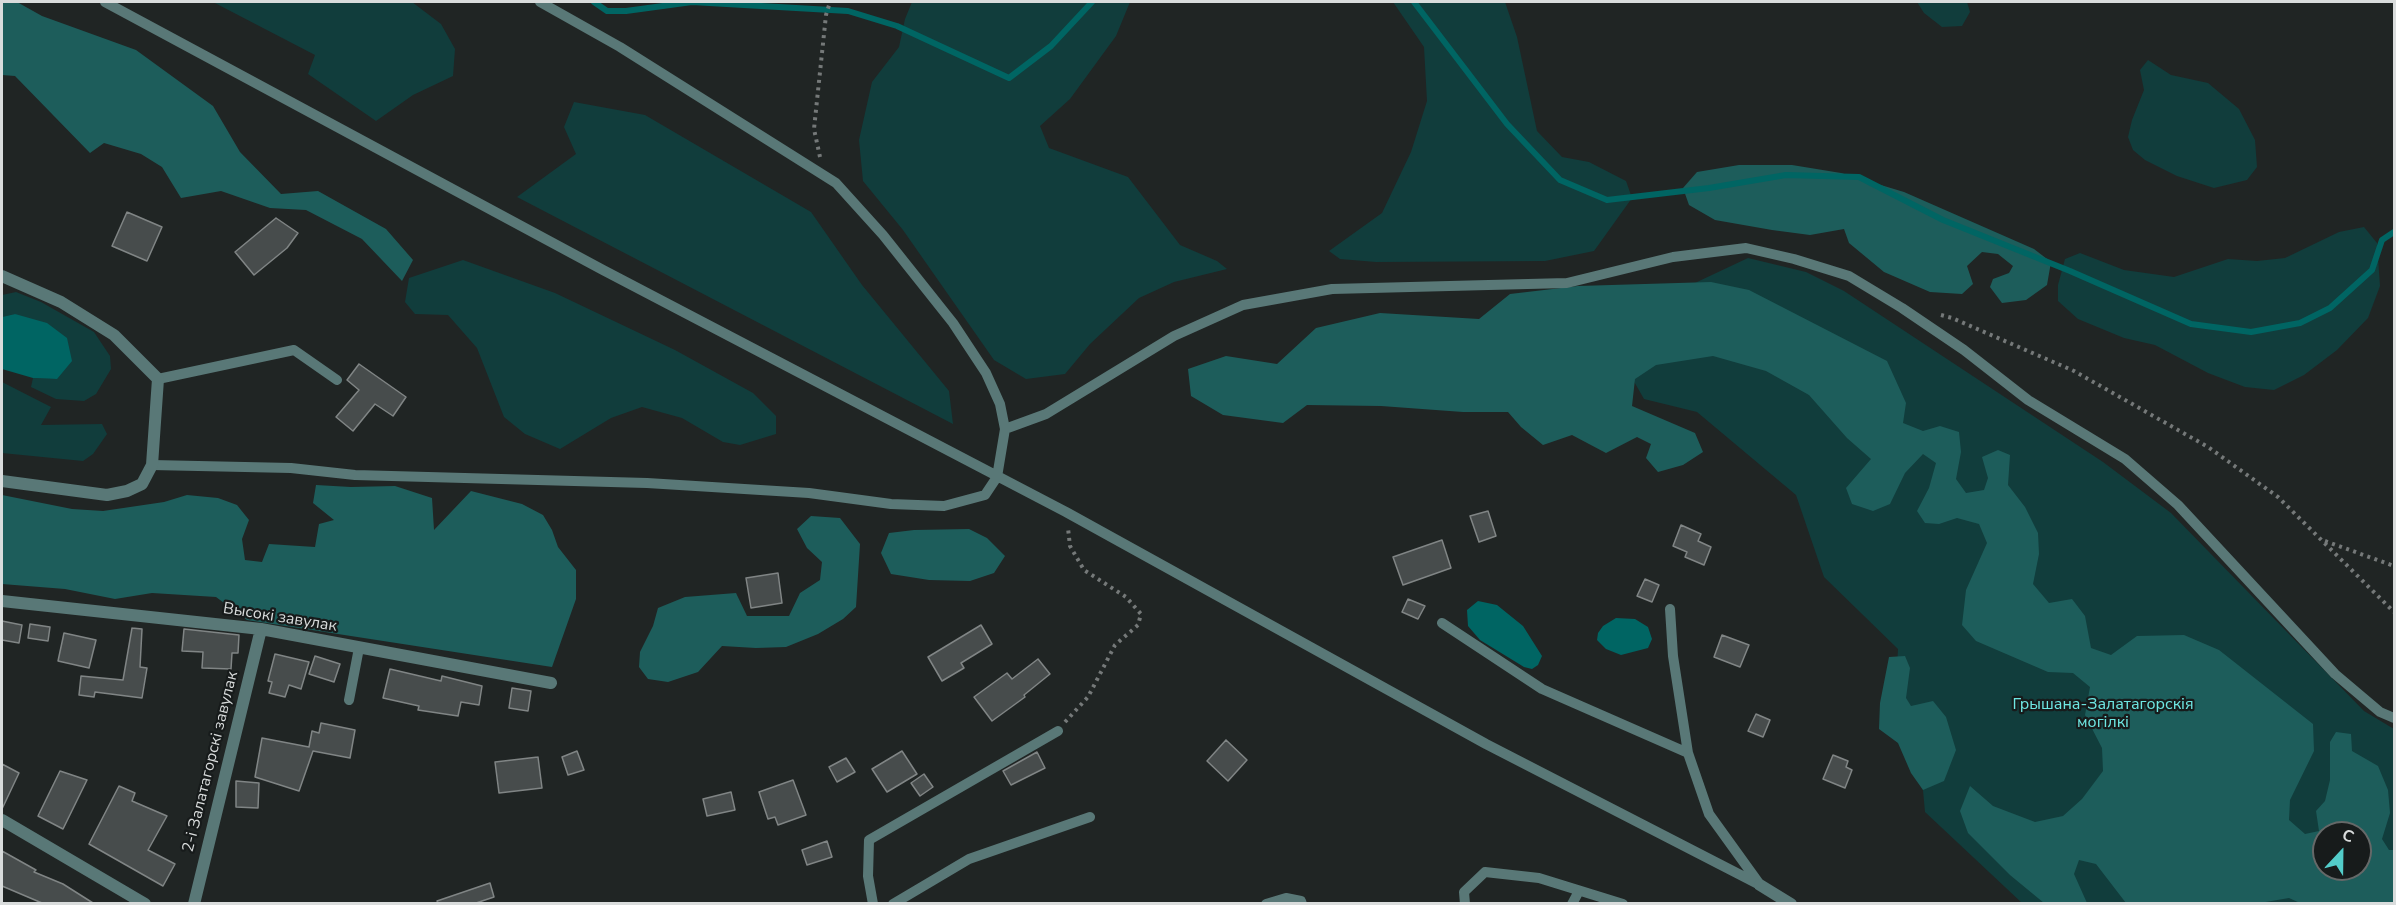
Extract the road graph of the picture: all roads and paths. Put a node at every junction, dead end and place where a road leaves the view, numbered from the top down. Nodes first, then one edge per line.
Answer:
1 (105, 2) edge
2 (540, 2) edge
3 (830, 2) edge
4 (824, 175) junction
5 (2, 276) edge
6 (1932, 314) dead end
7 (158, 379) junction
8 (337, 380) dead end
9 (1005, 429) junction
10 (152, 465) junction
11 (997, 477) junction
12 (2, 481) edge
13 (1066, 513) junction
14 (2321, 540) junction
15 (2394, 566) edge
16 (2, 601) edge
17 (1670, 609) dead end
18 (2394, 612) edge
19 (1442, 623) dead end
20 (261, 629) junction
21 (359, 648) junction
22 (551, 683) dead end
23 (349, 700) dead end
24 (2394, 718) edge
25 (1058, 730) joint
26 (1688, 753) junction
27 (1090, 817) dead end
28 (2, 820) edge
29 (1760, 885) junction
30 (1579, 891) junction
31 (126, 898) edge
32 (145, 903) edge
33 (194, 903) edge
34 (873, 903) edge
35 (893, 903) edge
36 (1266, 903) edge
37 (1302, 903) edge
38 (1465, 903) edge
39 (1572, 903) edge
40 (1623, 903) edge
41 (1791, 903) edge

1 - 11 lane
2 - 4 lane
3 - 4 path
4 - 9 lane
5 - 7 street
6 - 14 path
7 - 8 lane
7 - 10 street
9 - 11 lane
9 - 24 lane
10 - 11 lane
10 - 12 street
11 - 13 lane
13 - 25 path
13 - 29 lane
14 - 15 path
14 - 18 path
16 - 20 street, Высокі завулак
17 - 26 lane
19 - 26 lane
20 - 21 street, Высокі завулак
20 - 33 street, 2-і Залатагорскі завулак
21 - 22 street, Высокі завулак
21 - 23 lane
25 - 34 lane
26 - 29 lane
27 - 35 lane
28 - 31 street
29 - 41 street
30 - 38 lane
30 - 39 lane
30 - 40 lane
31 - 32 street
36 - 37 lane

